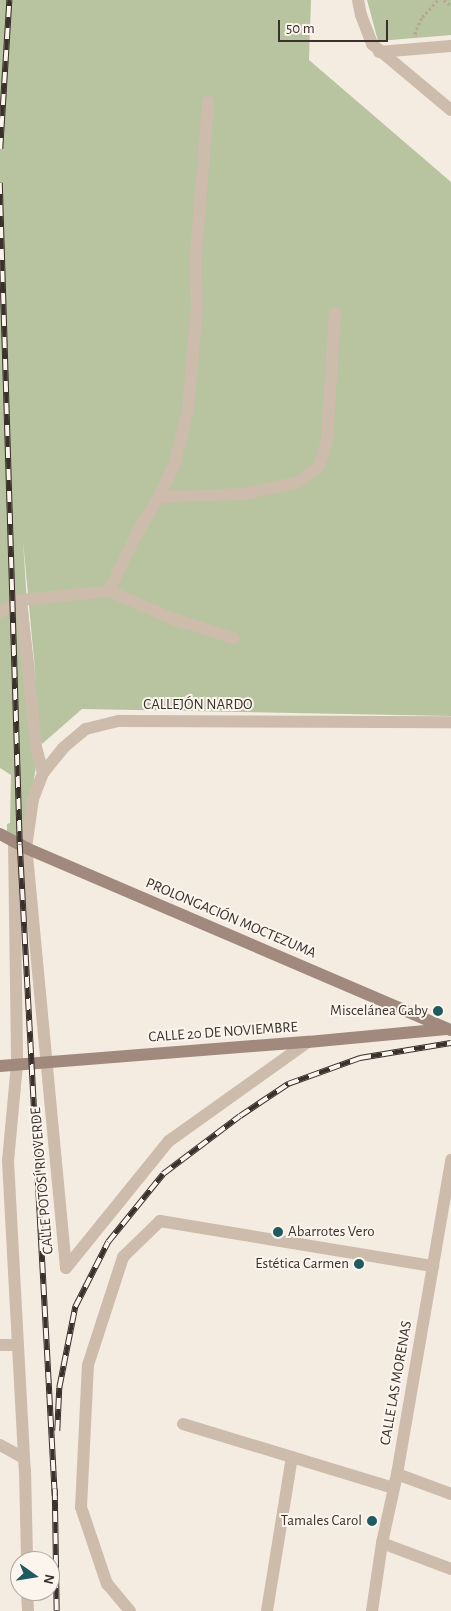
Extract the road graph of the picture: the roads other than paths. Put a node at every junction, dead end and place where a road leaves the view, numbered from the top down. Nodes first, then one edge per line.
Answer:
1 (358, 0) edge
2 (451, 46) edge
3 (379, 52) junction
4 (208, 102) dead end
5 (451, 110) edge
6 (335, 313) dead end
7 (159, 497) junction
8 (109, 591) junction
9 (21, 600) junction
10 (0, 612) edge
11 (234, 638) dead end
12 (451, 722) edge
13 (43, 773) junction
14 (0, 834) edge
15 (14, 841) junction
16 (26, 848) junction
17 (450, 1029) edge
18 (308, 1042) junction
19 (47, 1062) junction
20 (17, 1064) junction
21 (0, 1066) edge
22 (451, 1160) edge
23 (4, 1162) edge
24 (447, 1206) edge
25 (6, 1248) edge
26 (433, 1266) junction
27 (0, 1345) edge
28 (17, 1345) junction
29 (183, 1424) dead end
30 (0, 1444) edge
31 (292, 1457) junction
32 (23, 1458) junction
33 (397, 1474) junction
34 (394, 1488) junction
35 (451, 1494) edge
36 (382, 1543) junction
37 (27, 1551) edge
38 (451, 1569) edge
39 (130, 1611) edge
40 (267, 1611) edge
41 (372, 1611) edge

1 - 3 street
2 - 3 street
3 - 5 street
4 - 7 street
6 - 7 street
7 - 8 street
8 - 9 street
8 - 11 street
9 - 10 street
9 - 13 street
12 - 13 street, CALLEJÓN NARDO
13 - 16 street, CALLEJÓN NARDO
14 - 15 street, PROLONGACIÓN MOCTEZUMA
15 - 16 street, PROLONGACIÓN MOCTEZUMA
15 - 20 street
16 - 17 street, PROLONGACIÓN MOCTEZUMA
16 - 19 street, CALLE POTOSÍ RIOVERDE
17 - 18 street, CALLE 20 DE NOVIEMBRE
18 - 19 street, CALLE 20 DE NOVIEMBRE
18 - 19 street, CALLE POTOSÍ RIOVERDE
19 - 20 street, CALLE 20 DE NOVIEMBRE
20 - 21 street, CALLE 20 DE NOVIEMBRE
20 - 23 street
22 - 24 street, CALLE LAS MORENAS
23 - 25 street
24 - 26 street, CALLE LAS MORENAS
25 - 28 street
26 - 33 street, CALLE LAS MORENAS
26 - 39 street
27 - 28 street
28 - 32 street
29 - 31 street
30 - 32 street
31 - 34 street
31 - 40 street
32 - 37 street
33 - 34 street, CALLE LAS MORENAS
33 - 35 street
34 - 36 street, CALLE LAS MORENAS
36 - 38 street
36 - 41 street, CALLE LAS MORENAS

